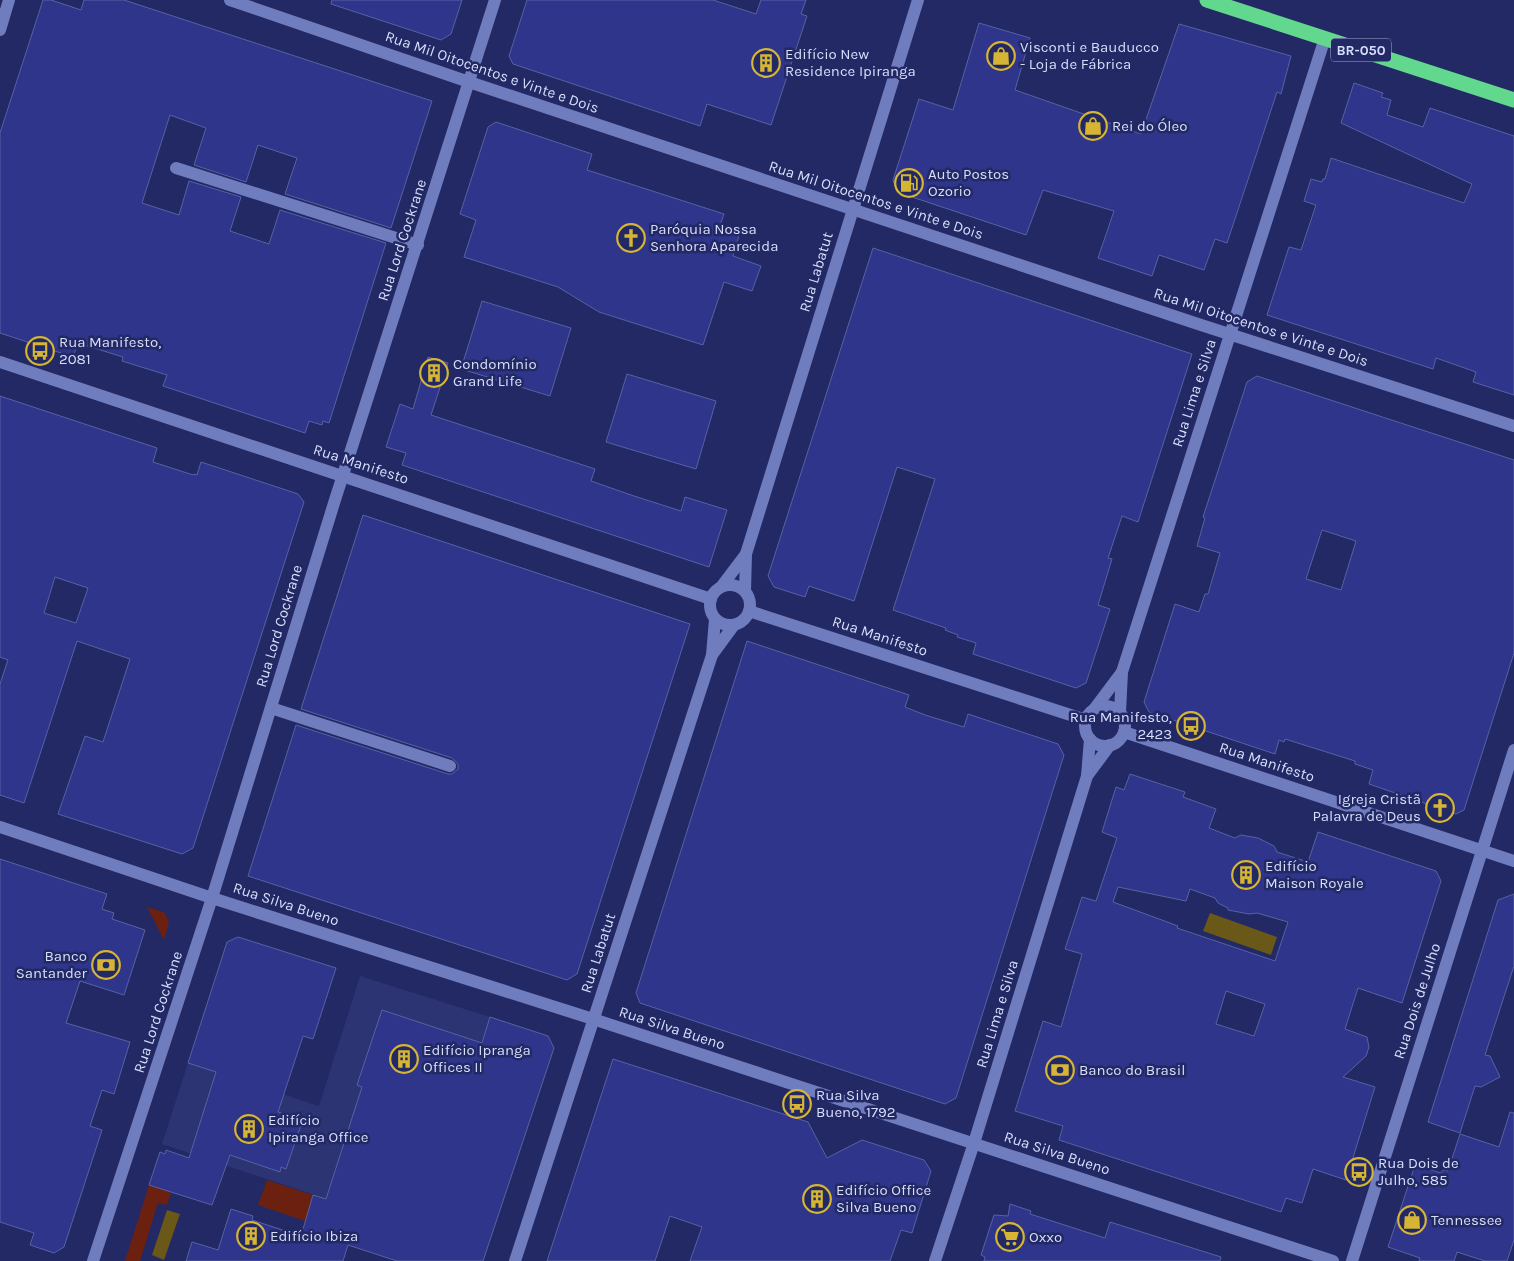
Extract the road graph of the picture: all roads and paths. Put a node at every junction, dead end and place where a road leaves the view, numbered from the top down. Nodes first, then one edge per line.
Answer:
1 (9, 0) edge
2 (230, 0) edge
3 (495, 0) edge
4 (918, 0) edge
5 (1207, 0) edge
6 (250, 3) edge
7 (0, 30) edge
8 (1325, 38) junction
9 (470, 82) junction
10 (1514, 100) edge
11 (176, 168) dead end
12 (853, 209) junction
13 (418, 245) junction
14 (1230, 334) junction
15 (0, 362) edge
16 (1514, 426) edge
17 (343, 475) junction
18 (746, 554) junction
19 (721, 587) junction
20 (745, 591) junction
21 (711, 599) junction
22 (749, 611) junction
23 (715, 618) junction
24 (734, 625) junction
25 (712, 655) junction
26 (1122, 672) junction
27 (271, 708) junction
28 (1096, 708) junction
29 (1120, 712) junction
30 (1086, 720) junction
31 (1124, 732) junction
32 (1090, 739) junction
33 (1110, 745) junction
34 (1514, 750) edge
35 (450, 766) dead end
36 (1087, 776) junction
37 (0, 827) edge
38 (1482, 851) junction
39 (1514, 861) edge
40 (212, 898) junction
41 (593, 1019) junction
42 (974, 1143) junction
43 (93, 1261) edge
44 (516, 1261) edge
45 (936, 1261) edge
46 (1333, 1261) edge
47 (1352, 1261) edge

1 - 7 street
2 - 6 street, Rua Mil Oitocentos e Vinte e Dois
3 - 9 street, Rua Lord Cockrane
4 - 12 street, Rua Labatut
5 - 8 highway, BR-050
6 - 9 street, Rua Mil Oitocentos e Vinte e Dois
8 - 10 highway, BR-050
8 - 14 street, Rua Lima e Silva
9 - 12 street, Rua Mil Oitocentos e Vinte e Dois
9 - 13 street, Rua Lord Cockrane
11 - 13 street
12 - 14 street, Rua Mil Oitocentos e Vinte e Dois
12 - 18 street, Rua Labatut
13 - 17 street, Rua Lord Cockrane
14 - 16 street, Rua Mil Oitocentos e Vinte e Dois
14 - 26 street, Rua Lima e Silva
15 - 17 street, Rua Manifesto
17 - 21 street, Rua Manifesto
17 - 27 street, Rua Lord Cockrane
18 - 19 street, Rua Labatut
18 - 20 street, Rua Labatut
19 - 20 street
19 - 21 street
20 - 22 street
21 - 23 street
22 - 24 street
22 - 30 street, Rua Manifesto
23 - 24 street
23 - 25 street, Rua Labatut
24 - 25 street, Rua Labatut
25 - 41 street, Rua Labatut
26 - 28 street, Rua Lima e Silva
26 - 29 street, Rua Lima e Silva
27 - 35 street
27 - 40 street, Rua Lord Cockrane
28 - 29 street
28 - 30 street
29 - 31 street
30 - 32 street
31 - 33 street
31 - 38 street, Rua Manifesto
32 - 33 street
32 - 36 street, Rua Lima e Silva
33 - 36 street, Rua Lima e Silva
34 - 38 street, Rua Dois de Julho
36 - 42 street, Rua Lima e Silva
37 - 40 street, Rua Silva Bueno
38 - 39 street, Rua Manifesto
38 - 47 street, Rua Dois de Julho
40 - 41 street, Rua Silva Bueno
40 - 43 street, Rua Lord Cockrane
41 - 42 street, Rua Silva Bueno
41 - 44 street, Rua Labatut
42 - 45 street, Rua Lima e Silva
42 - 46 street, Rua Silva Bueno

